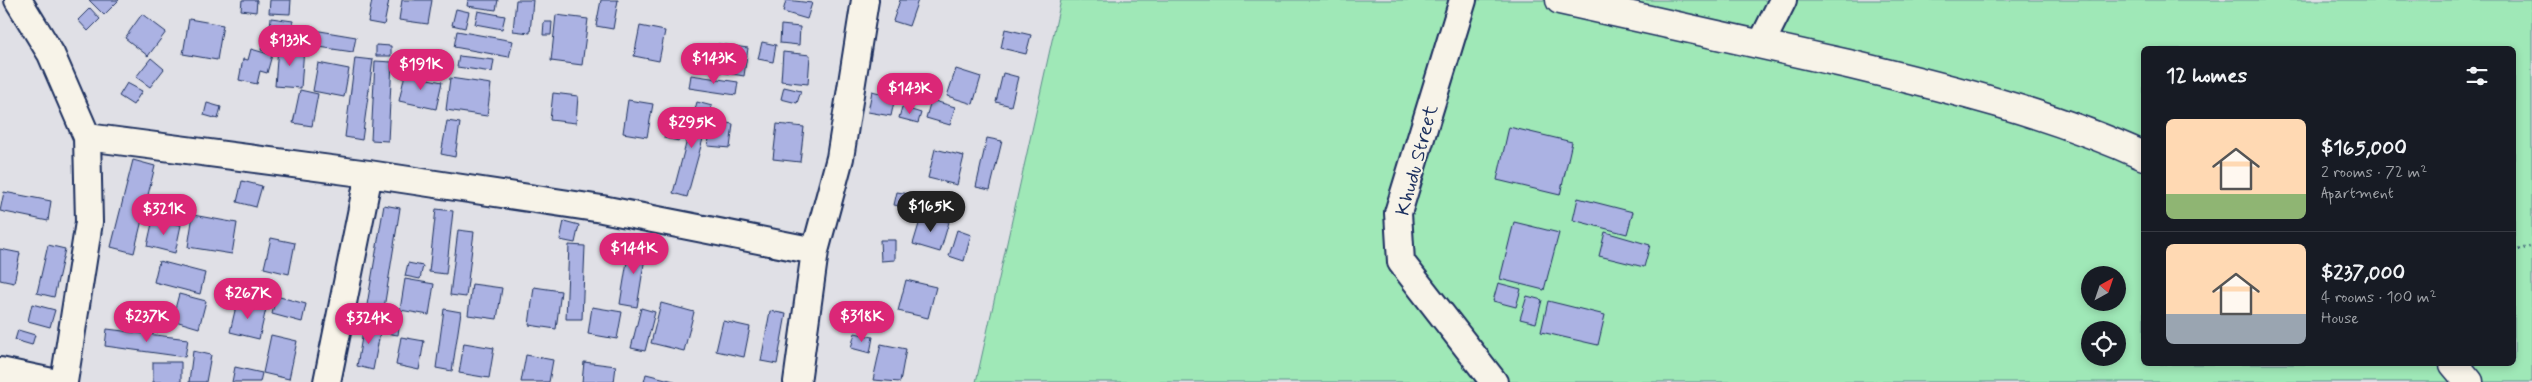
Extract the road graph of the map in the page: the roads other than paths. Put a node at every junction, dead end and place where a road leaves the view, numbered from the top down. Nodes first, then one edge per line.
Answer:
1 (18, 0) edge
2 (865, 0) edge
3 (1463, 0) edge
4 (1560, 0) edge
5 (1783, 0) edge
6 (1761, 44) junction
7 (87, 137) junction
8 (2141, 155) edge
9 (369, 174) junction
10 (815, 251) junction
11 (2456, 366) edge
12 (0, 371) edge
13 (52, 382) edge
14 (64, 382) edge
15 (327, 382) edge
16 (797, 382) edge
17 (1494, 382) edge
18 (2469, 382) edge

1 - 7 street
2 - 10 street
3 - 17 street, Khudu Street
4 - 6 street
5 - 6 street
6 - 8 street
7 - 9 street
7 - 14 street
9 - 10 street
9 - 15 street
10 - 16 street
11 - 18 street
12 - 13 street

